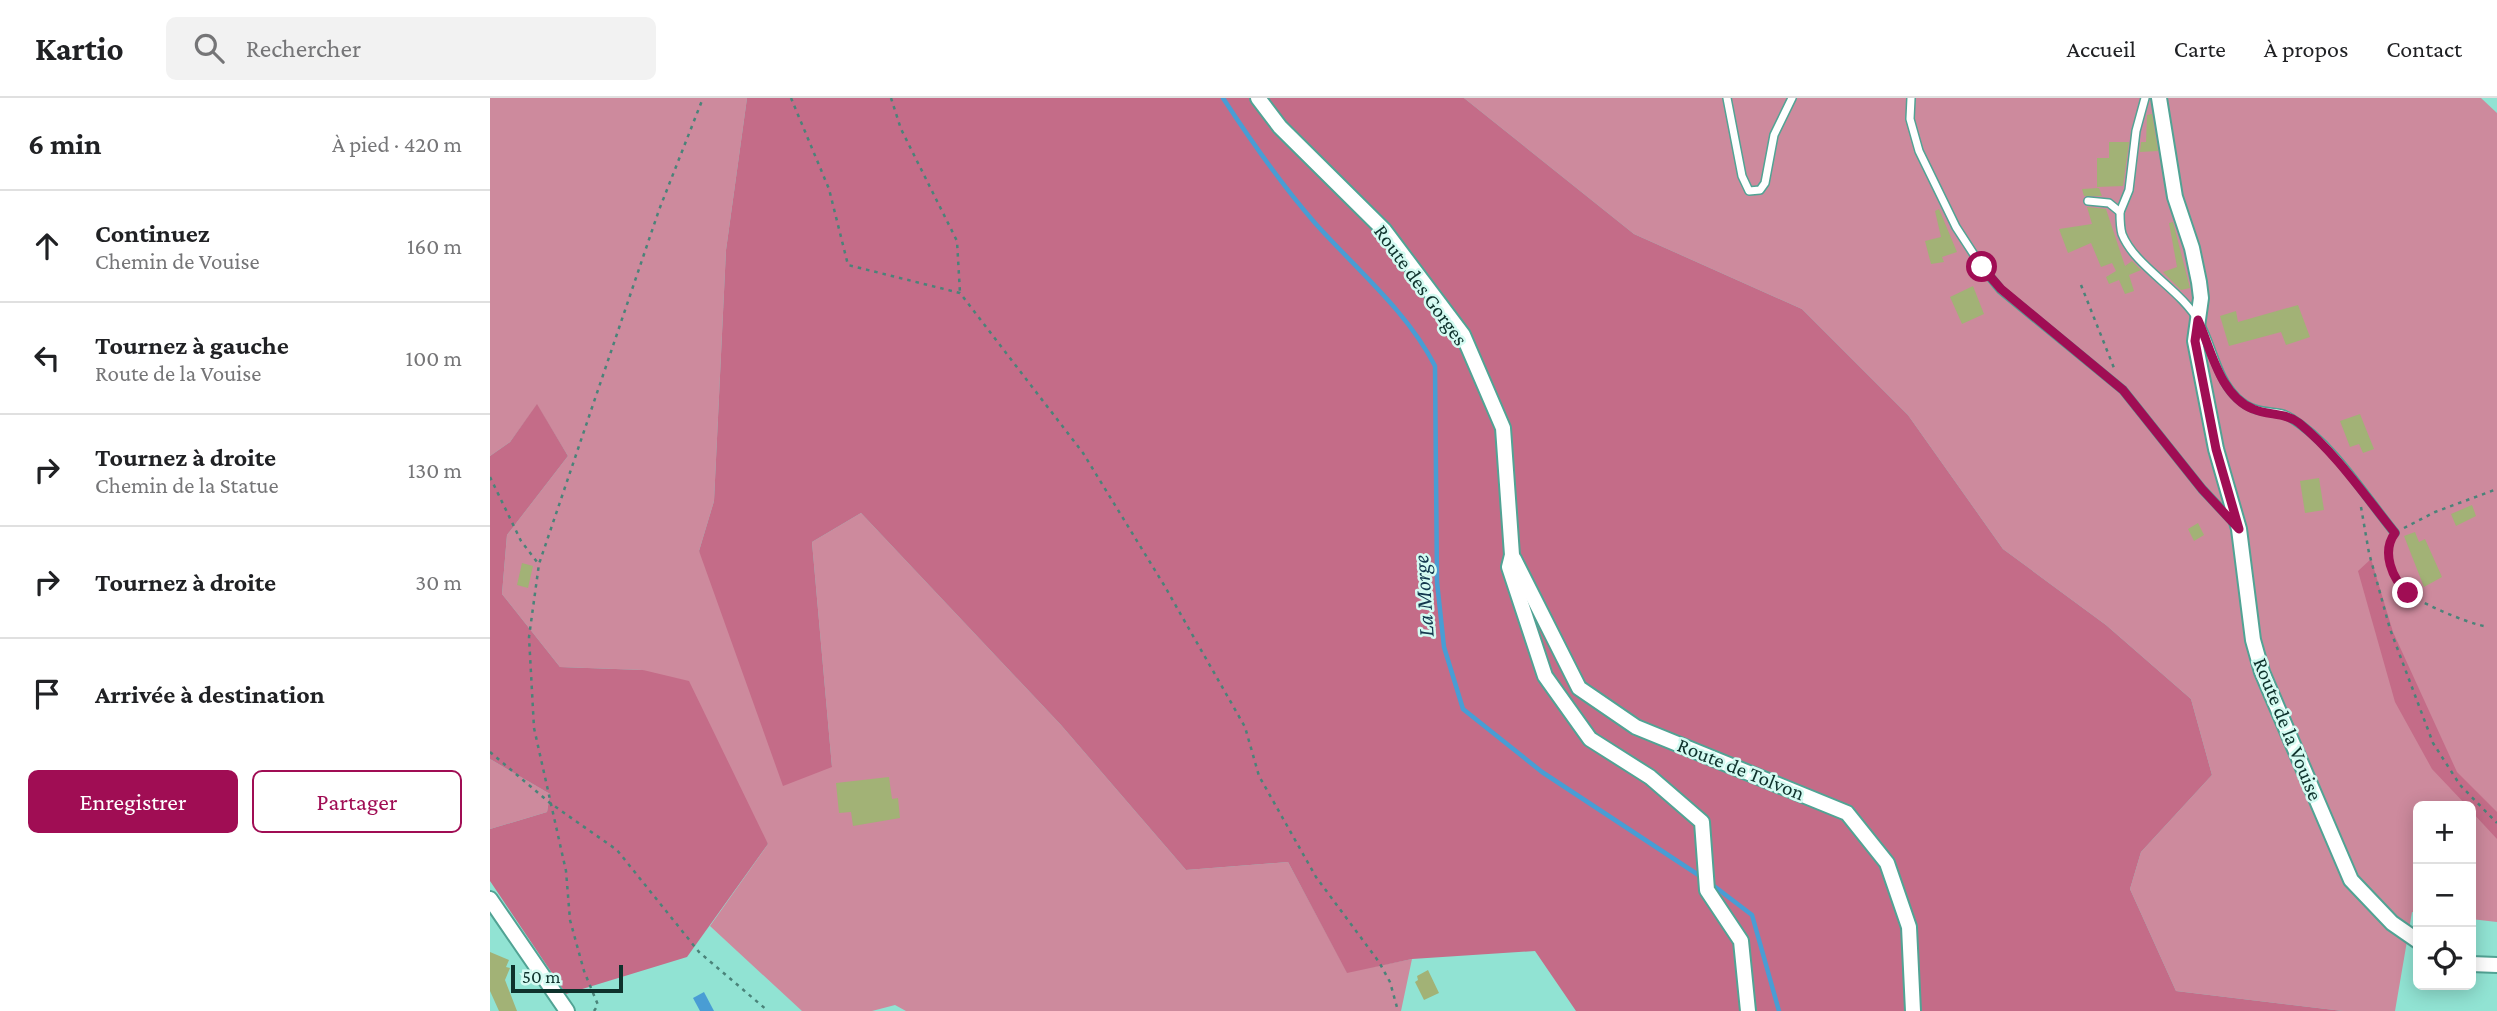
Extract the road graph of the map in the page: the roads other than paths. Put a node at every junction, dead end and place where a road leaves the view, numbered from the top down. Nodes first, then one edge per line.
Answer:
1 (1258, 98) edge
2 (1727, 98) edge
3 (1792, 98) edge
4 (1911, 98) edge
5 (2145, 98) edge
6 (2159, 98) edge
7 (2088, 201) dead end
8 (2120, 212) junction
9 (2198, 320) junction
10 (2239, 529) junction
11 (2395, 533) road end
12 (1512, 555) junction
13 (490, 899) edge
14 (2413, 938) edge
15 (2476, 964) edge
16 (2497, 965) edge
17 (566, 1011) edge
18 (1748, 1011) edge
19 (1913, 1011) edge

1 - 12 street, Route des Gorges
2 - 3 lane
4 - 10 lane
5 - 8 lane
6 - 9 street, Route de la Vouise
7 - 8 lane
8 - 9 lane
9 - 10 street, Route de la Vouise
9 - 11 lane
10 - 14 street, Route de la Vouise
12 - 18 street, Route des Gorges
12 - 19 street, Route de Tolvon
13 - 17 street
15 - 16 street

